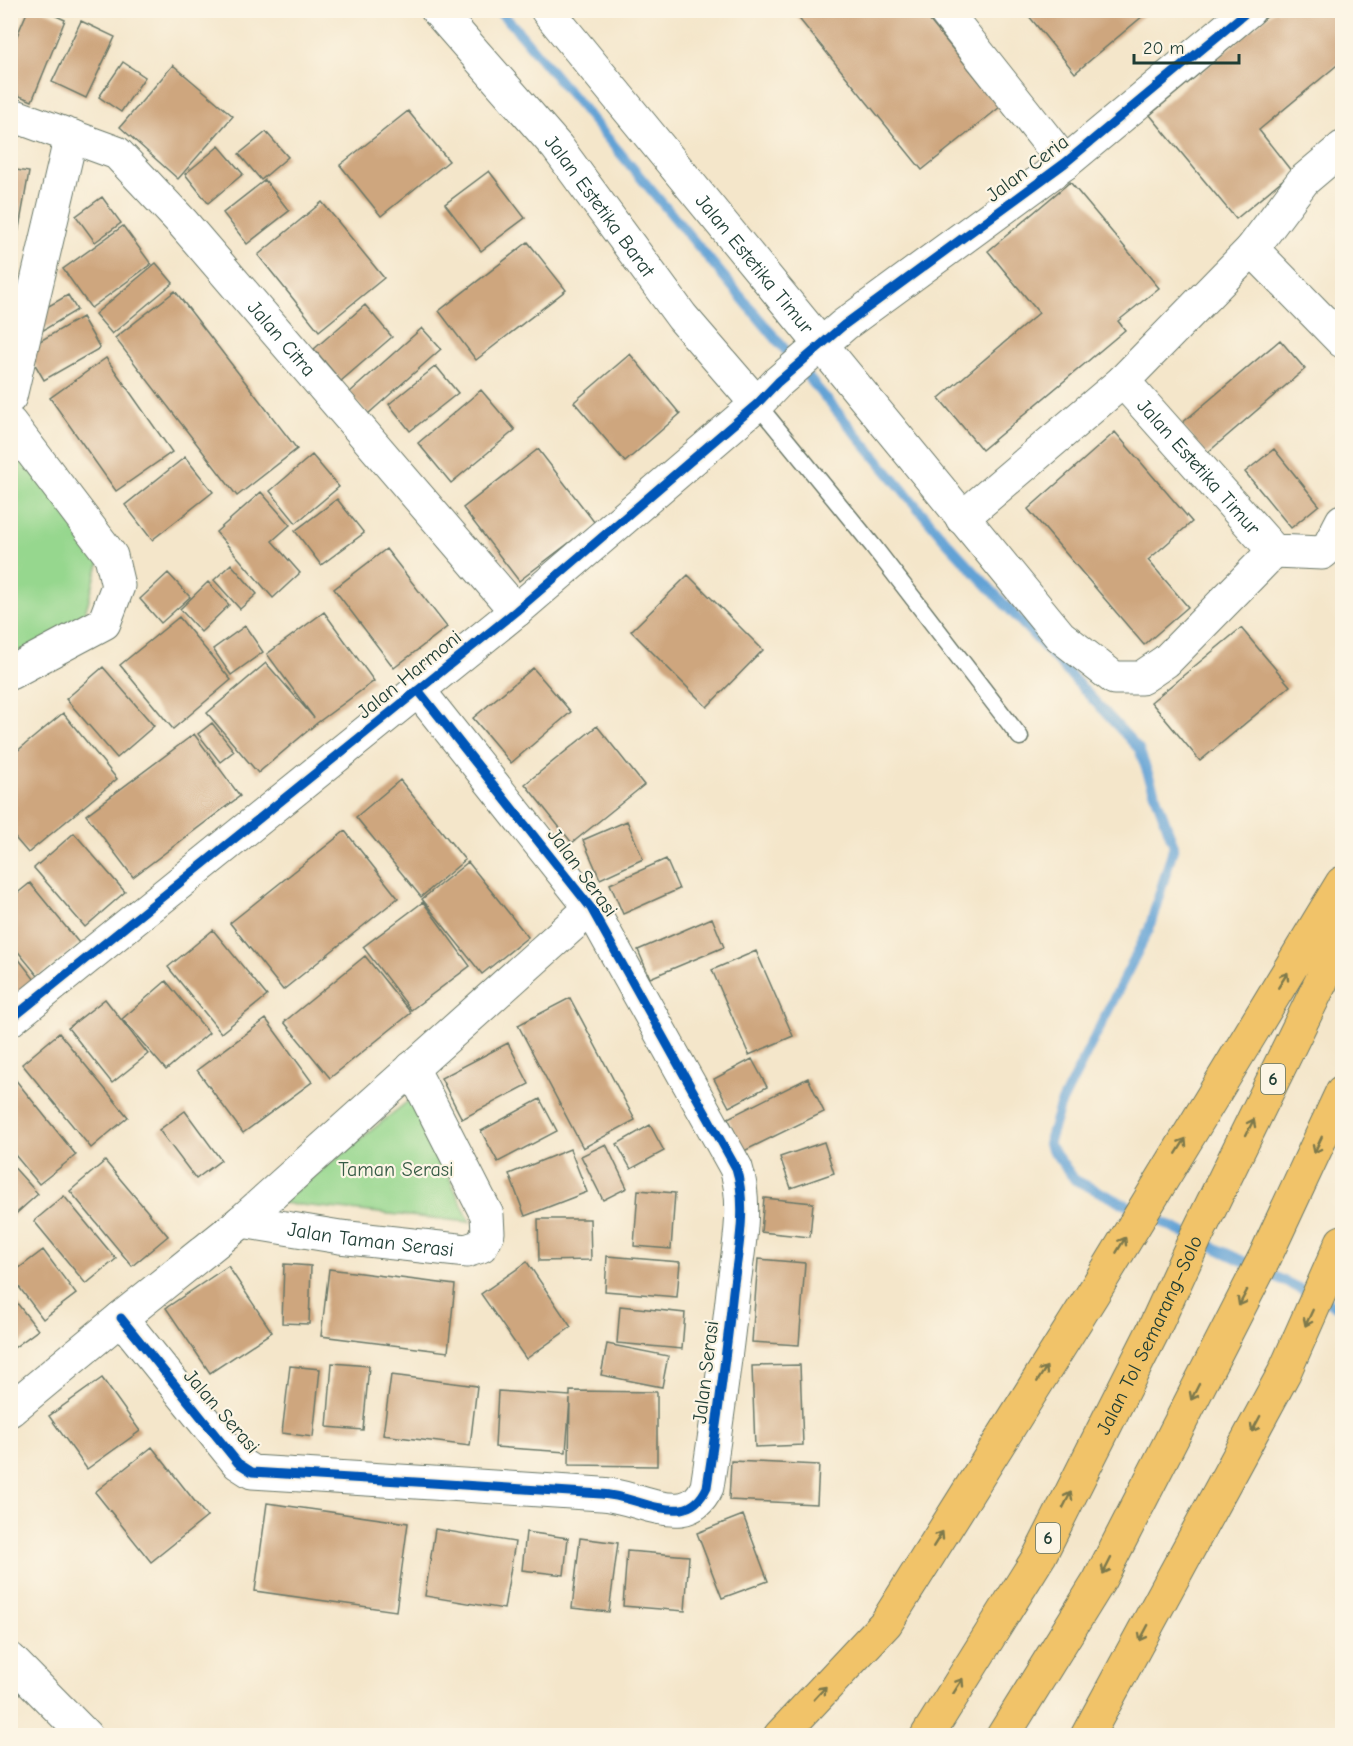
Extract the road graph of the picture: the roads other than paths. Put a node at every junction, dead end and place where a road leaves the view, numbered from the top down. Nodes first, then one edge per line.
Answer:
1 (437, 10) edge
2 (546, 10) edge
3 (944, 10) edge
4 (1249, 10) edge
5 (10, 114) edge
6 (71, 136) junction
7 (1342, 148) edge
8 (1065, 163) junction
9 (1252, 249) junction
10 (1342, 341) edge
11 (818, 349) junction
12 (1123, 381) junction
13 (10, 397) edge
14 (763, 398) junction
15 (10, 423) edge
16 (962, 518) junction
17 (1342, 521) edge
18 (1274, 551) junction
19 (516, 611) junction
20 (10, 673) edge
21 (418, 690) junction
22 (1020, 736) dead end
23 (1342, 884) edge
24 (591, 908) junction
25 (1342, 919) edge
26 (10, 1020) edge
27 (412, 1068) junction
28 (1342, 1092) edge
29 (242, 1221) junction
30 (1338, 1253) edge
31 (121, 1318) junction
32 (10, 1410) edge
33 (10, 1659) edge
34 (86, 1736) edge
35 (780, 1736) edge
36 (927, 1736) edge
37 (1003, 1736) edge
38 (1087, 1736) edge

1 - 14 street, Jalan Estetika Barat
2 - 11 street, Jalan Estetika Timur
3 - 8 street
4 - 8 street, Jalan Ceria
5 - 6 street, Jalan Citra
6 - 13 street
6 - 19 street, Jalan Citra
7 - 9 street, Jalan Estetika Timur
8 - 11 street, Jalan Ceria
9 - 10 street
9 - 12 street, Jalan Estetika Timur
11 - 14 street, Jalan Harmoni
11 - 16 street, Jalan Estetika Timur
12 - 16 street, Jalan Estetika Timur
12 - 18 street, Jalan Estetika Timur
14 - 19 street, Jalan Harmoni
14 - 22 lane
15 - 20 street
16 - 18 street, Jalan Estetika Timur
17 - 18 street, Jalan Estetika Timur
19 - 21 street, Jalan Harmoni
21 - 24 street, Jalan Serasi
21 - 26 street, Jalan Harmoni
35 -> 23 highway
24 - 27 street, Jalan Taman Serasi
24 - 31 street, Jalan Serasi
36 -> 25 highway, Jalan Tol Semarang–Solo / 6
27 - 29 street, Jalan Taman Serasi
27 - 29 street, Jalan Taman Serasi
28 -> 37 highway
29 - 31 street, Jalan Taman Serasi
30 -> 38 highway
31 - 32 street, Jalan Taman Serasi
33 - 34 street

